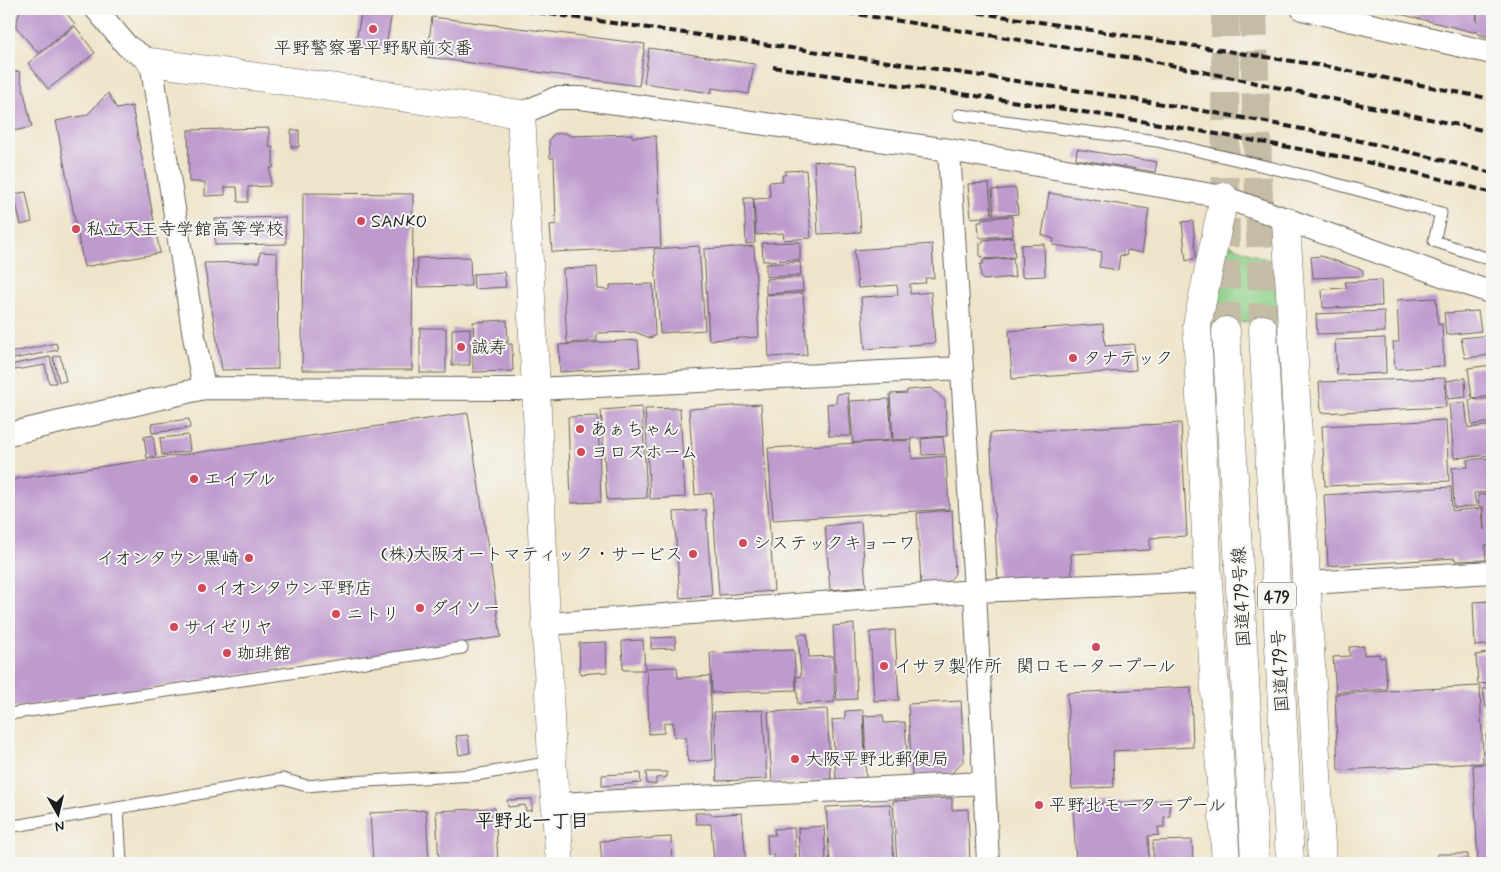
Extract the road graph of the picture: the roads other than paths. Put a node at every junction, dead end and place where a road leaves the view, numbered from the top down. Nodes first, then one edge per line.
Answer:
1 (96, 9) edge
2 (1302, 9) edge
3 (1492, 53) edge
4 (151, 62) junction
5 (521, 114) junction
6 (959, 115) dead end
7 (949, 150) junction
8 (1224, 198) junction
9 (1286, 220) junction
10 (1492, 260) edge
11 (1492, 293) edge
12 (1263, 329) tunnel mouth
13 (1226, 331) tunnel mouth
14 (962, 368) junction
15 (204, 388) junction
16 (536, 389) junction
17 (9, 434) edge
18 (1492, 572) edge
19 (1208, 581) junction
20 (1308, 583) junction
21 (975, 591) junction
22 (548, 624) junction
23 (462, 648) dead end
24 (9, 714) edge
25 (552, 762) junction
26 (984, 782) junction
27 (557, 804) junction
28 (118, 809) junction
29 (9, 827) edge
30 (121, 863) edge
31 (560, 863) edge
32 (988, 863) edge
33 (1226, 863) edge
34 (1256, 863) edge
35 (1290, 863) edge
36 (1322, 863) edge

1 - 4 street
2 - 3 street
4 - 5 main road
4 - 15 street
5 - 7 street
5 - 16 main road
6 - 10 lane
7 - 8 street
7 - 14 street
8 - 9 street
8 - 19 main road
9 - 11 street
9 - 20 main road
12 - 35 main road, 国道479号 / 479
13 - 34 main road, 国道479号線 / 479
14 - 16 street
14 - 21 street
15 - 16 street
15 - 17 street
16 - 22 main road
18 - 20 street
19 - 21 street
19 - 33 main road
20 - 36 main road
21 - 22 street
21 - 26 street
22 - 25 main road
23 - 24 lane
25 - 27 main road
25 - 28 lane
26 - 27 street
26 - 32 street
27 - 31 main road
28 - 29 lane
28 - 30 lane

